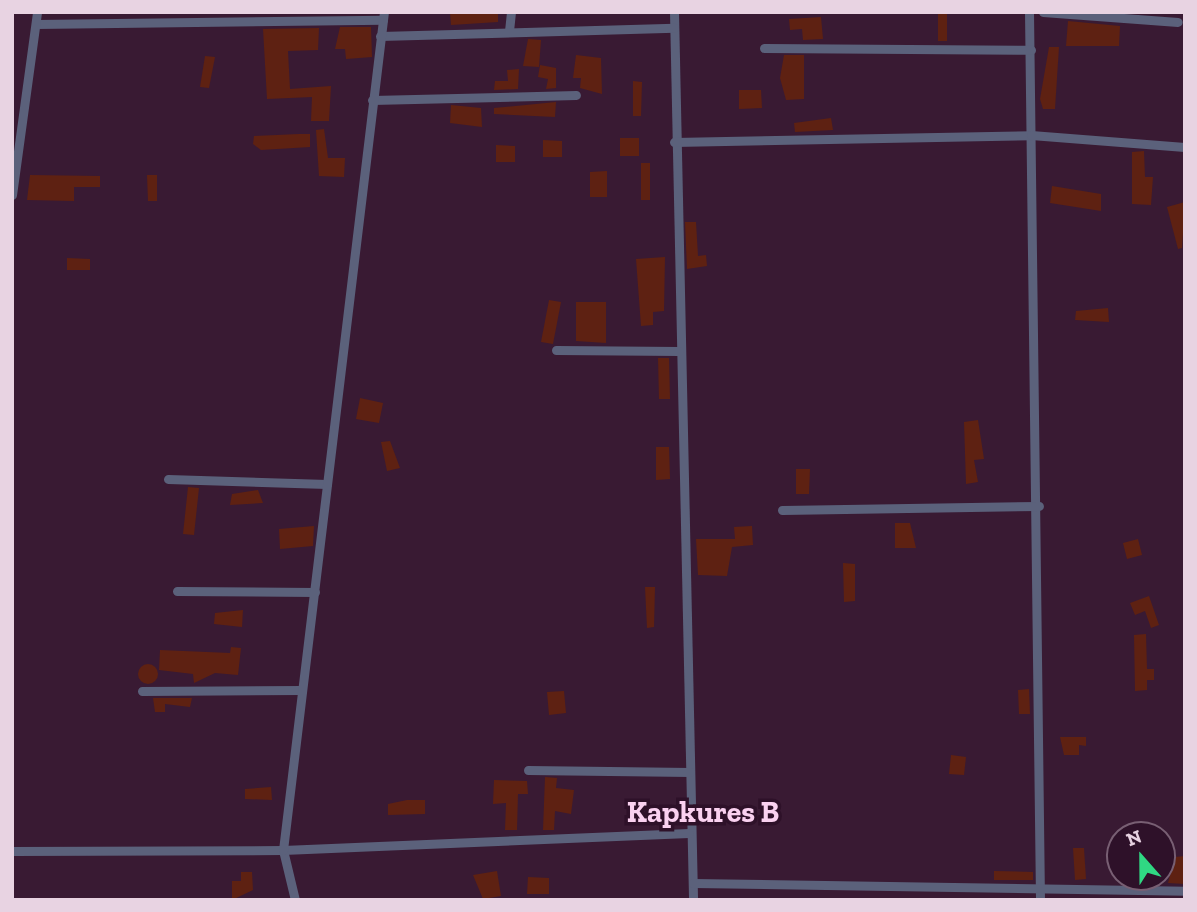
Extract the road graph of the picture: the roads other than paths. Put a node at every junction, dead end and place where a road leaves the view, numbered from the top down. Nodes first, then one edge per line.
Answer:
1 (37, 12) edge
2 (511, 12) edge
3 (674, 12) edge
4 (1029, 12) edge
5 (1043, 12) edge
6 (383, 16) edge
7 (1178, 22) dead end
8 (36, 24) junction
9 (674, 27) junction
10 (509, 31) junction
11 (380, 36) junction
12 (764, 48) dead end
13 (1031, 50) junction
14 (576, 94) dead end
15 (372, 100) junction
16 (17, 113) edge
17 (1031, 135) junction
18 (674, 142) junction
19 (1185, 147) edge
20 (12, 195) edge
21 (556, 350) dead end
22 (679, 351) junction
23 (168, 479) dead end
24 (327, 484) junction
25 (1039, 506) junction
26 (782, 510) dead end
27 (177, 591) dead end
28 (315, 592) junction
29 (302, 690) junction
30 (142, 691) dead end
31 (528, 770) dead end
32 (691, 772) junction
33 (690, 833) junction
34 (283, 850) junction
35 (12, 851) edge
36 (693, 883) junction
37 (1040, 888) junction
38 (1185, 891) edge
39 (295, 900) edge
40 (693, 900) edge
41 (1040, 900) edge

1 - 8 street
2 - 10 street
3 - 9 street
4 - 13 street
5 - 7 street
6 - 8 street
6 - 11 street
8 - 16 street
9 - 10 street
9 - 18 street
10 - 11 street
11 - 15 street
12 - 13 street
13 - 17 street
14 - 15 street
15 - 24 street
16 - 20 street
17 - 18 street
17 - 19 street
17 - 25 street
18 - 22 street
21 - 22 street
22 - 32 street
23 - 24 street
24 - 28 street
25 - 26 street
25 - 37 street
27 - 28 street
28 - 29 street
29 - 30 street
29 - 34 street
31 - 32 street
32 - 33 street
33 - 34 street
33 - 36 street
34 - 35 street
34 - 39 street
36 - 37 street
36 - 40 street
37 - 38 street
37 - 41 street

